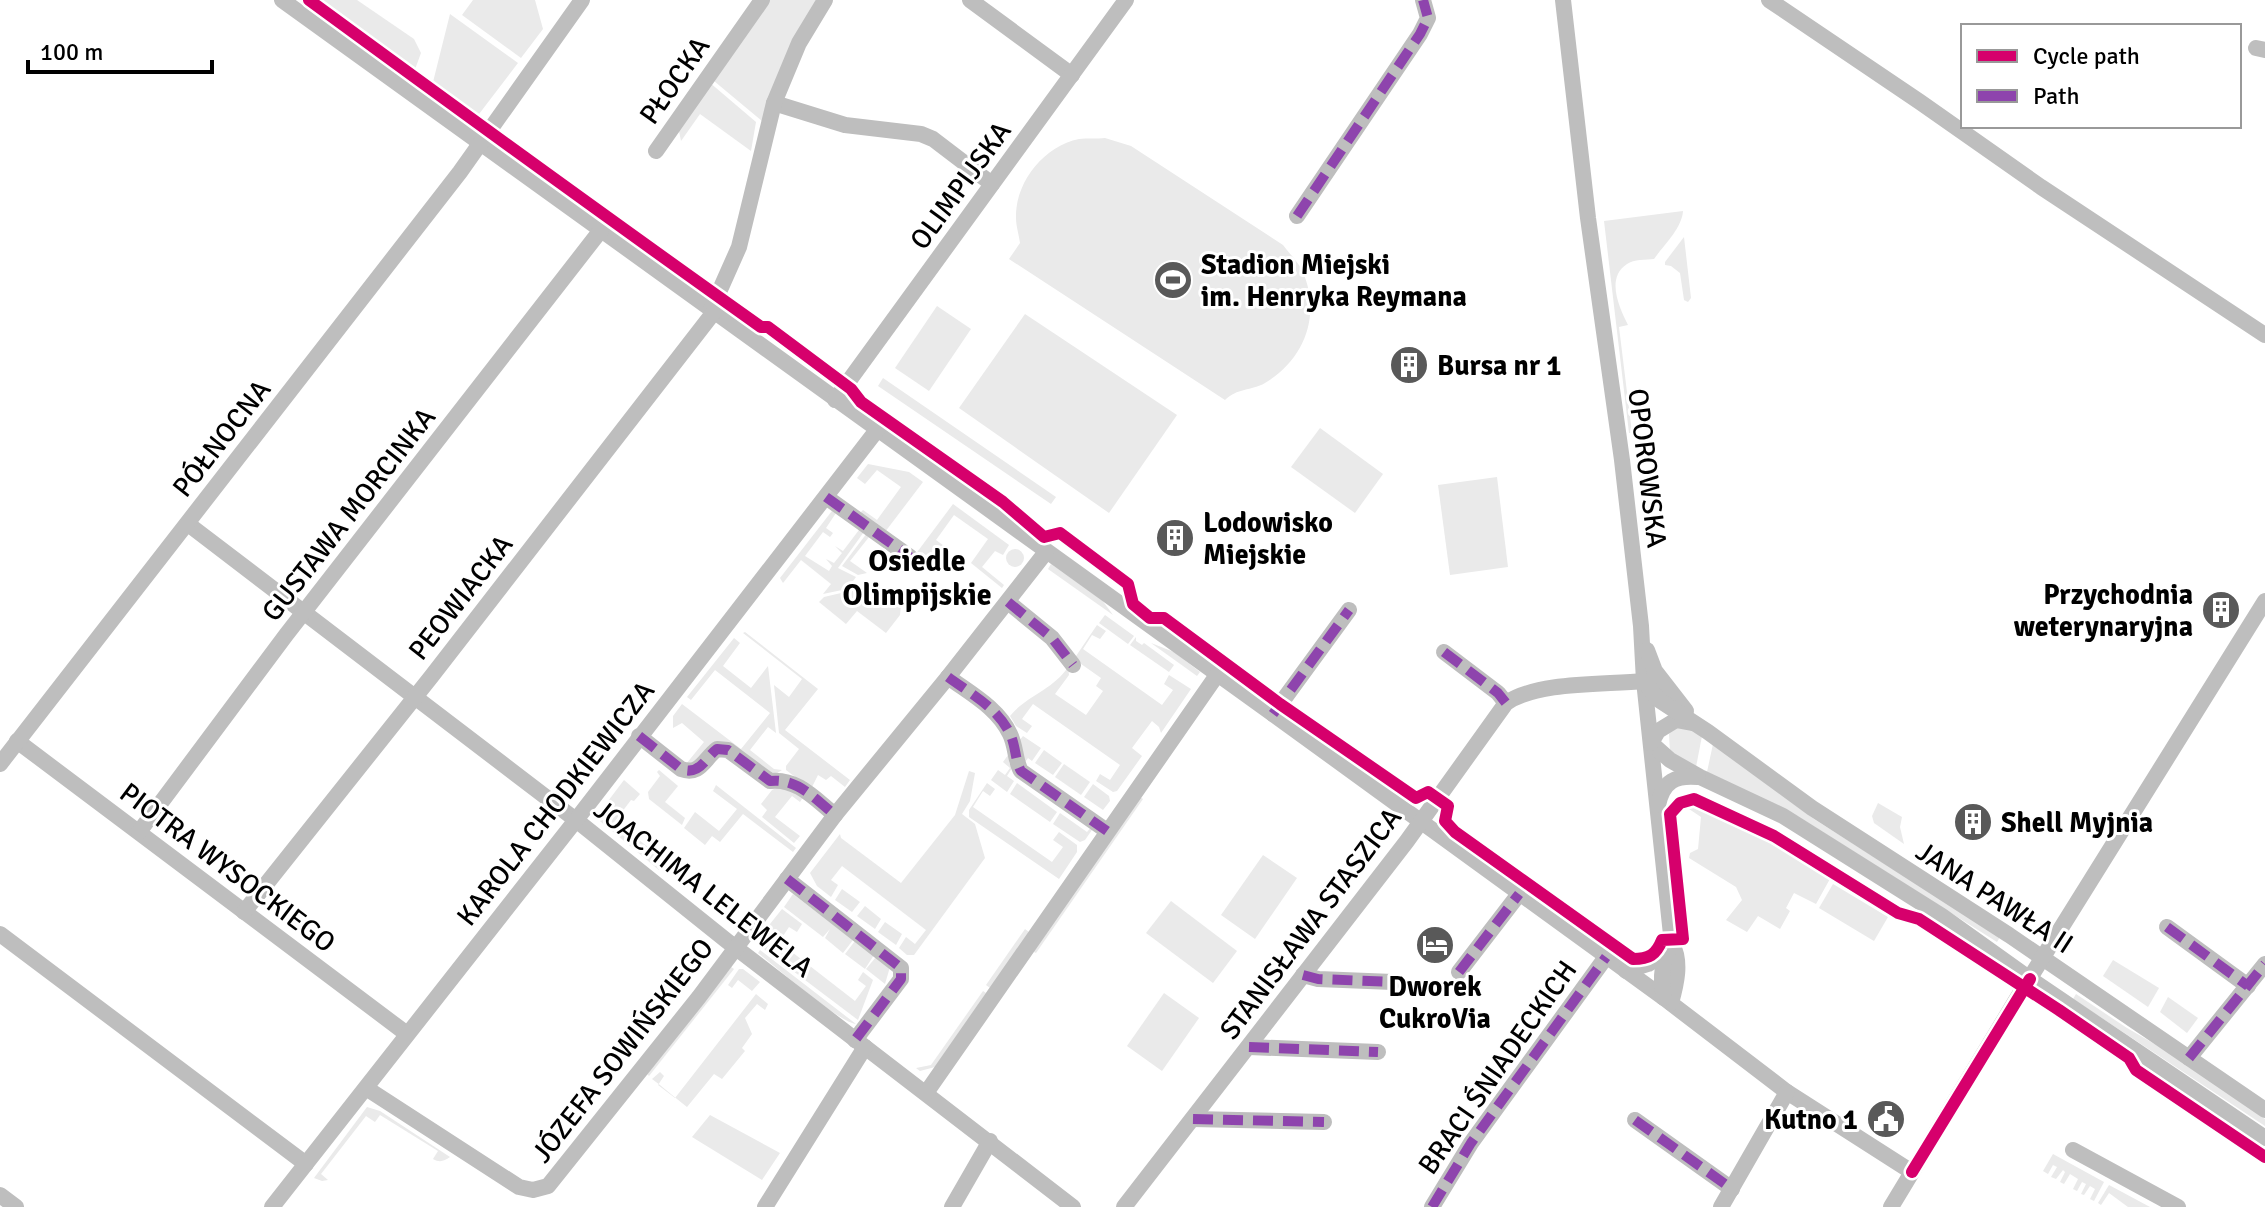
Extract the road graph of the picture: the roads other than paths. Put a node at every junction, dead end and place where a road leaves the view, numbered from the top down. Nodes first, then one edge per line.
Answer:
1 (282, 0) edge
2 (582, 0) edge
3 (762, 0) edge
4 (825, 0) edge
5 (970, 0) edge
6 (1126, 0) edge
7 (1423, 0) edge
8 (1563, 0) edge
9 (1769, 0) edge
10 (1072, 75) junction
11 (774, 103) junction
12 (480, 142) junction
13 (656, 151) dead end
14 (992, 184) junction
15 (1297, 216) dead end
16 (601, 230) junction
17 (712, 311) junction
18 (2265, 335) edge
19 (835, 400) junction
20 (877, 430) junction
21 (826, 497) junction
22 (188, 524) junction
23 (1046, 552) junction
24 (910, 557) dead end
25 (2265, 601) edge
26 (1008, 602) junction
27 (1349, 610) dead end
28 (304, 613) junction
29 (1641, 626) junction
30 (1444, 652) dead end
31 (1073, 665) dead end
32 (1217, 675) junction
33 (948, 677) junction
34 (1644, 681) junction
35 (415, 697) junction
36 (1506, 703) junction
37 (1273, 714) junction
38 (1697, 724) junction
39 (639, 736) junction
40 (17, 741) junction
41 (1651, 743) junction
42 (0, 764) edge
43 (1700, 777) junction
44 (1657, 809) junction
45 (835, 815) junction
46 (576, 820) junction
47 (1420, 822) junction
48 (1107, 831) junction
49 (139, 832) junction
50 (787, 879) junction
51 (1519, 894) junction
52 (244, 912) junction
53 (2167, 927) dead end
54 (0, 934) edge
55 (736, 948) junction
56 (1668, 949) junction
57 (1606, 957) junction
58 (2044, 959) junction
59 (2265, 964) edge
60 (1626, 971) junction
61 (1459, 972) dead end
62 (1303, 975) junction
63 (2030, 979) junction
64 (1393, 982) dead end
65 (2248, 986) junction
66 (1667, 1001) junction
67 (407, 1034) junction
68 (860, 1043) junction
69 (1249, 1047) junction
70 (1378, 1052) dead end
71 (2189, 1058) junction
72 (366, 1088) junction
73 (1787, 1092) junction
74 (926, 1093) junction
75 (2265, 1110) edge
76 (1193, 1119) junction
77 (1635, 1120) dead end
78 (1324, 1122) dead end
79 (2265, 1138) edge
80 (990, 1141) junction
81 (2073, 1150) dead end
82 (306, 1164) junction
83 (1912, 1172) junction
84 (1732, 1189) junction
85 (0, 1195) edge
86 (16, 1207) edge
87 (272, 1207) edge
88 (765, 1207) edge
89 (952, 1207) edge
90 (1073, 1207) edge
91 (1124, 1207) edge
92 (1432, 1207) edge
93 (1721, 1207) edge
94 (1891, 1207) edge
95 (2178, 1207) edge

1 - 12 street
2 - 12 street, PÓŁNOCNA
3 - 13 street, PŁOCKA
4 - 11 street, PEOWIACKA
5 - 10 street
6 - 10 street, OLIMPIJSKA
7 - 15 street
8 - 29 street, OPOROWSKA
9 - 18 street
10 - 14 street, OLIMPIJSKA
11 - 14 street
11 - 17 street, PEOWIACKA
12 - 16 street
12 - 22 street, PÓŁNOCNA
14 - 19 street, OLIMPIJSKA
16 - 17 street
16 - 28 street, GUSTAWA MORCINKA
17 - 19 street
17 - 35 street, PEOWIACKA
19 - 20 street
20 - 21 street, KAROLA CHODKIEWICZA
20 - 23 street
21 - 24 street
21 - 39 street, KAROLA CHODKIEWICZA
22 - 28 street, JOACHIMA LELEWELA
22 - 40 street, PÓŁNOCNA
23 - 26 street, JÓZEFA SOWIŃSKIEGO
23 - 32 street
25 - 58 street
26 - 31 street
26 - 33 street, JÓZEFA SOWIŃSKIEGO
27 - 37 street
28 - 35 street, JOACHIMA LELEWELA
28 - 49 street, GUSTAWA MORCINKA
29 - 34 street, OPOROWSKA
29 - 38 street, JANA PAWŁA II
30 - 36 street
32 - 37 street
32 - 48 street
33 - 45 street, JÓZEFA SOWIŃSKIEGO
33 - 48 street
34 - 36 street
34 - 38 street, JANA PAWŁA II
34 - 41 street, OPOROWSKA
35 - 46 street, JOACHIMA LELEWELA
35 - 52 street, PEOWIACKA
36 - 47 street, STANISŁAWA STASZICA
37 - 47 street
38 - 41 street
38 - 58 street, JANA PAWŁA II
39 - 45 street
39 - 46 street, KAROLA CHODKIEWICZA
40 - 42 street, PÓŁNOCNA
40 - 49 street, PIOTRA WYSOCKIEGO
41 - 43 street, JANA PAWŁA II
41 - 44 street, OPOROWSKA
43 - 44 street
43 - 63 street, JANA PAWŁA II
44 - 56 street, OPOROWSKA
45 - 50 street, JÓZEFA SOWIŃSKIEGO
46 - 55 street, JOACHIMA LELEWELA
46 - 67 street, KAROLA CHODKIEWICZA
47 - 51 street
47 - 62 street, STANISŁAWA STASZICA
48 - 74 street
49 - 52 street, PIOTRA WYSOCKIEGO
50 - 55 street, JÓZEFA SOWIŃSKIEGO
50 - 68 street
51 - 57 street
51 - 61 street
52 - 67 street, PIOTRA WYSOCKIEGO
53 - 65 street
54 - 82 street
55 - 68 street, JOACHIMA LELEWELA
55 - 72 street, JÓZEFA SOWIŃSKIEGO
56 - 60 street
56 - 66 street, OPOROWSKA
57 - 60 street
57 - 92 street, BRACI ŚNIADECKICH
58 - 63 street
58 - 71 street, JANA PAWŁA II
59 - 65 street
60 - 66 street
62 - 64 street
62 - 69 street, STANISŁAWA STASZICA
63 - 79 street, JANA PAWŁA II
63 - 83 street
65 - 71 street
66 - 73 street
67 - 72 street, KAROLA CHODKIEWICZA
68 - 74 street, JOACHIMA LELEWELA
68 - 88 street
69 - 70 street
69 - 76 street, STANISŁAWA STASZICA
71 - 75 street, JANA PAWŁA II
72 - 82 street, KAROLA CHODKIEWICZA
73 - 83 street
73 - 84 street
74 - 80 street, JOACHIMA LELEWELA
76 - 78 street
76 - 91 street, STANISŁAWA STASZICA
77 - 84 street
80 - 89 street
80 - 90 street, JOACHIMA LELEWELA
81 - 95 street
82 - 87 street, KAROLA CHODKIEWICZA
83 - 94 street
84 - 93 street
85 - 86 street

